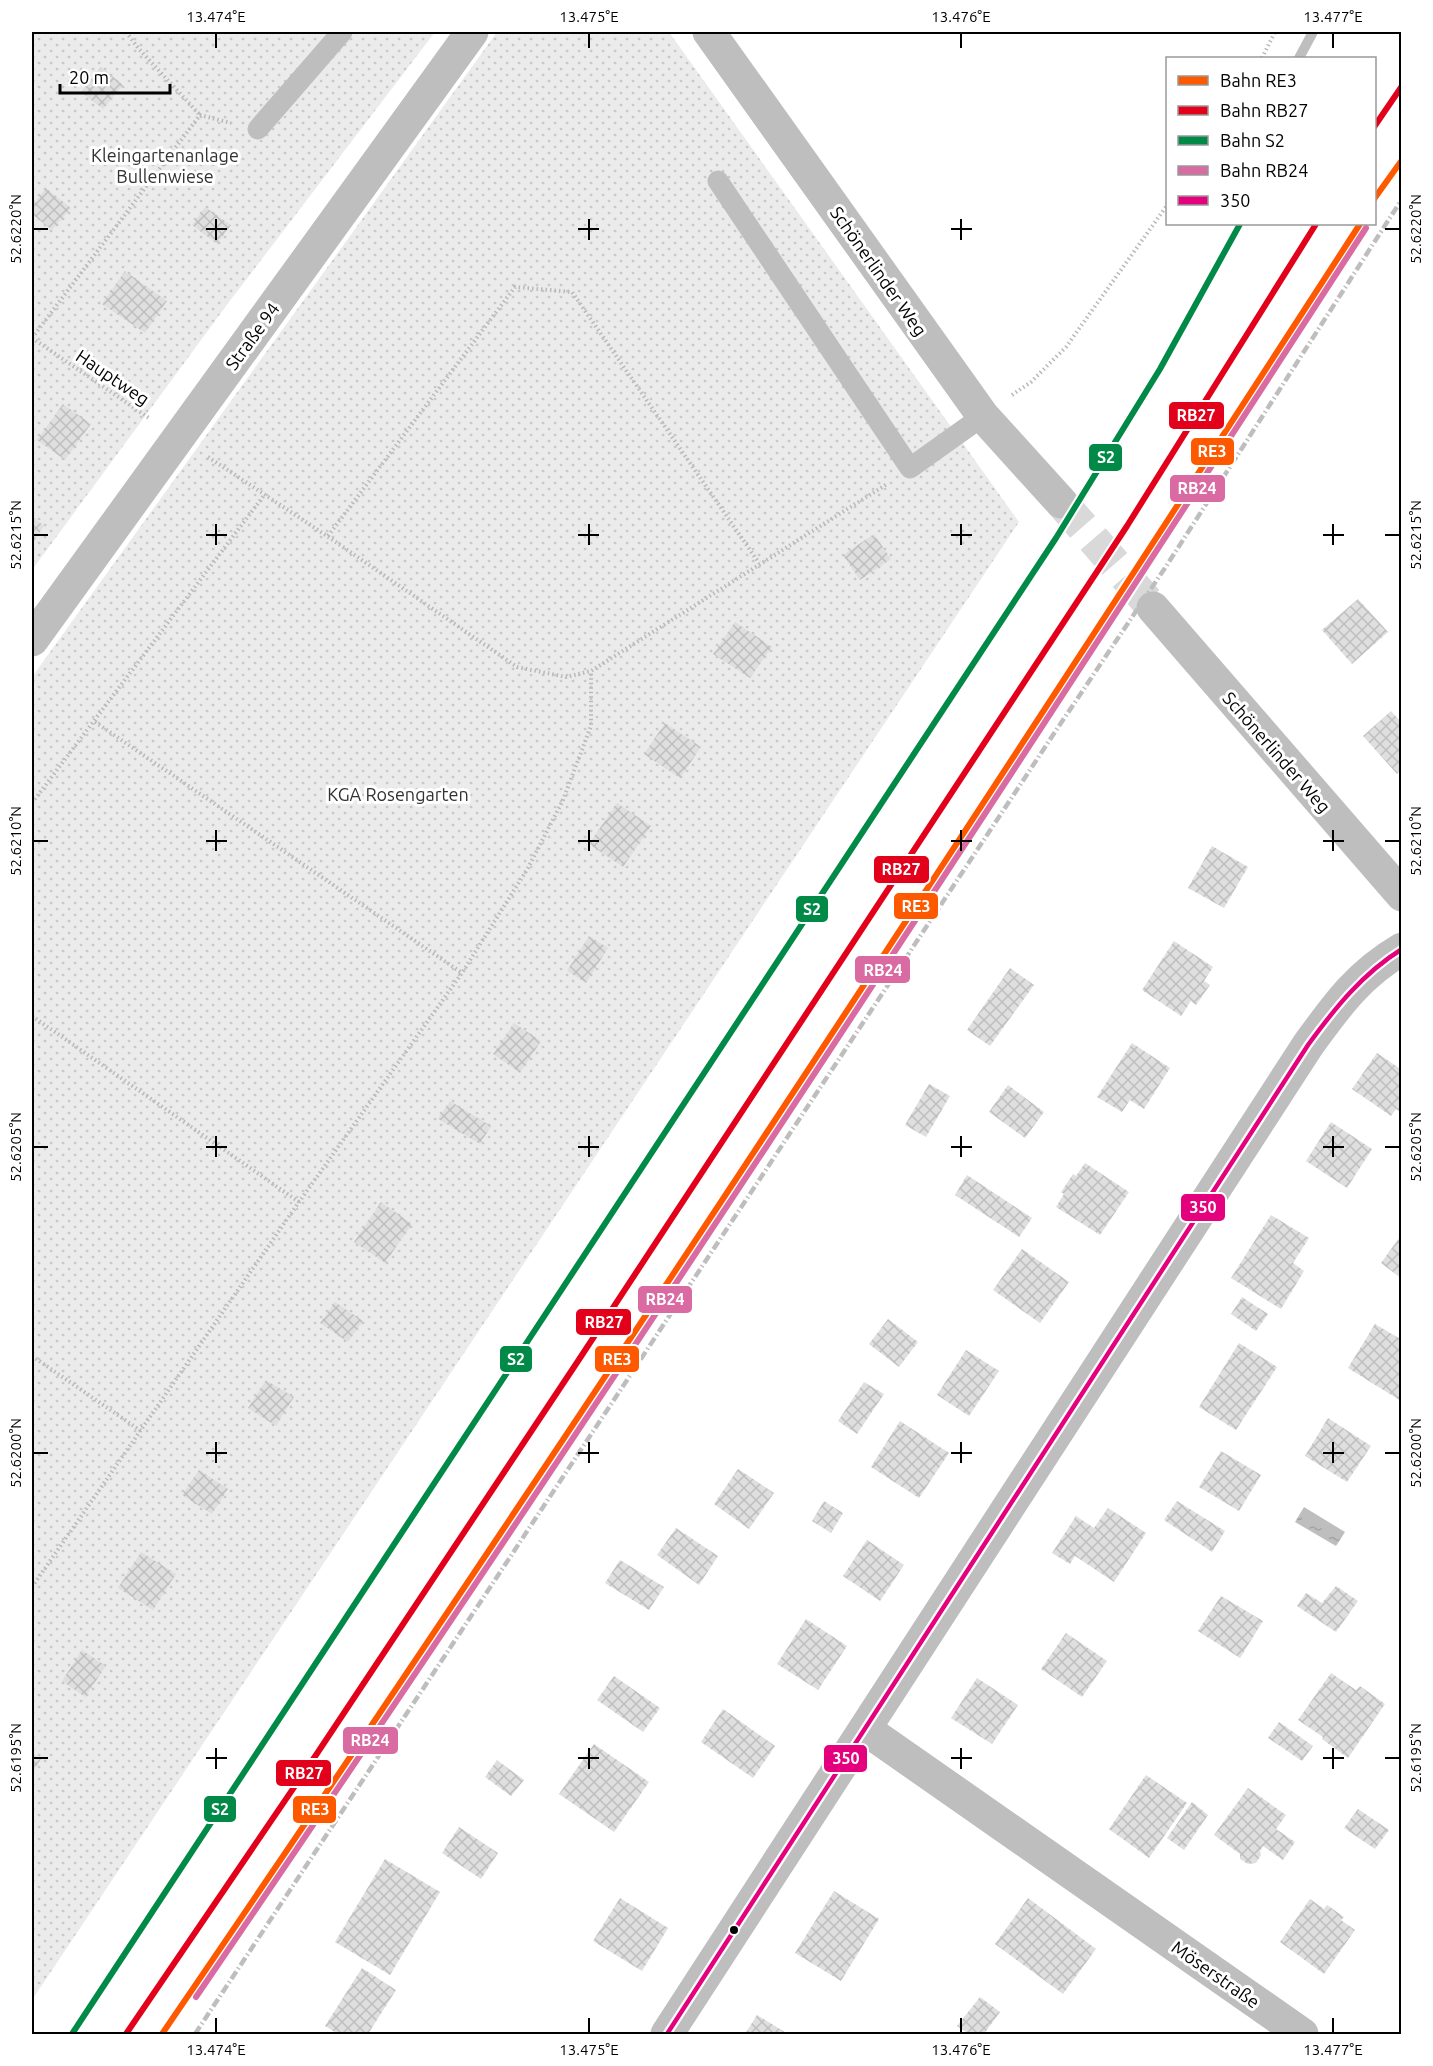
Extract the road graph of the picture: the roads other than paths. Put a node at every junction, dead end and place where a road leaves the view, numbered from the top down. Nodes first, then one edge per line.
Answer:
1 (342, 32) edge
2 (472, 32) edge
3 (709, 32) edge
4 (258, 129) road end
5 (718, 181) dead end
6 (983, 416) junction
7 (1061, 502) tunnel mouth
8 (1154, 608) tunnel mouth
9 (32, 640) edge
10 (1398, 884) edge
11 (1401, 949) edge
12 (865, 1729) junction
13 (668, 2034) edge
14 (1302, 2034) edge

1 - 4 lane
2 - 9 street, Straße 94
3 - 6 street, Schönerlinder Weg
5 - 6 lane
6 - 7 street, Schönerlinder Weg
8 - 10 street, Schönerlinder Weg
11 - 12 street
12 - 13 street
12 - 14 street, Möserstraße

